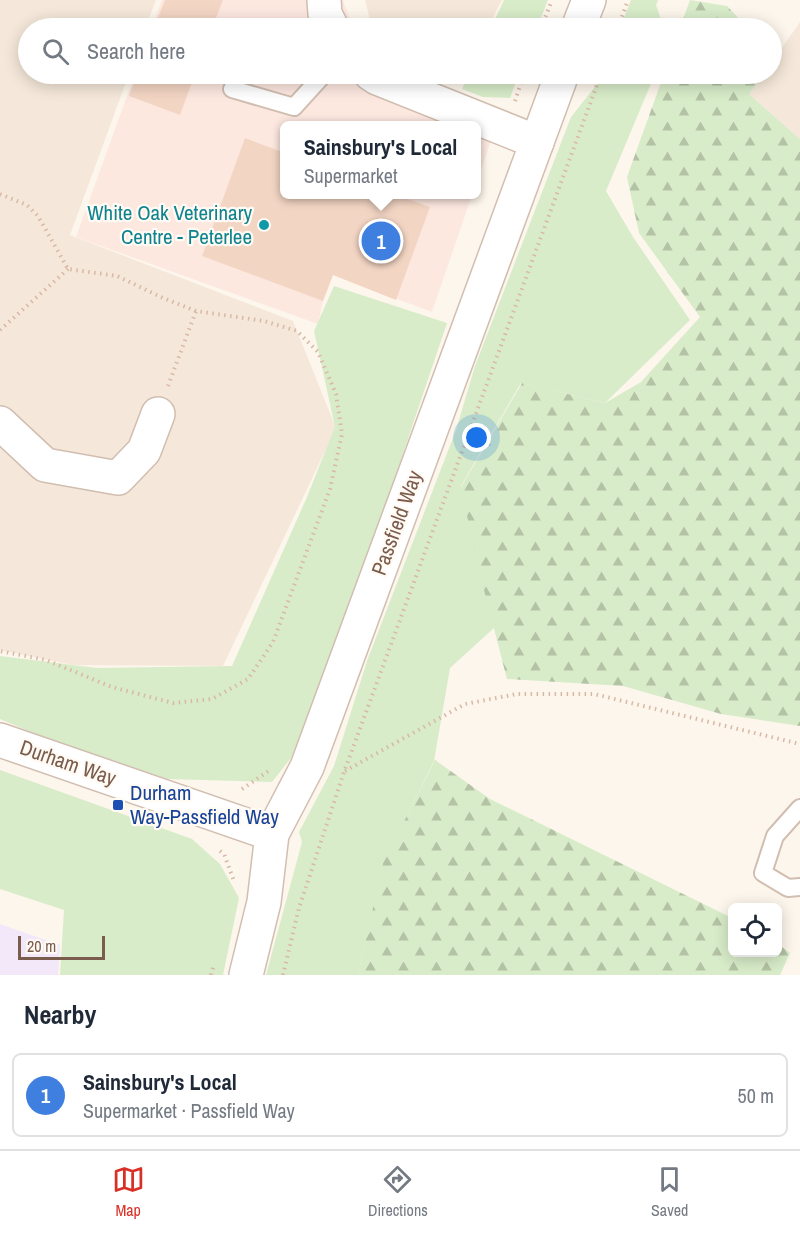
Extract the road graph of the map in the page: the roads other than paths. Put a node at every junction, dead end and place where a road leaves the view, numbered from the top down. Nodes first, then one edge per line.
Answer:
1 (324, 0) edge
2 (589, 0) edge
3 (327, 18) edge
4 (582, 18) edge
5 (315, 84) edge
6 (392, 84) edge
7 (558, 84) edge
8 (232, 89) dead end
9 (537, 142) junction
10 (158, 414) road end
11 (0, 423) edge
12 (0, 740) edge
13 (800, 808) edge
14 (272, 834) junction
15 (800, 887) edge
16 (246, 975) edge

1 - 3 street
2 - 4 street
5 - 8 lane
6 - 9 street
7 - 9 street, Passfield Way
9 - 14 street, Passfield Way
10 - 11 street
12 - 14 street, Durham Way
13 - 15 lane
14 - 16 street, Passfield Way

